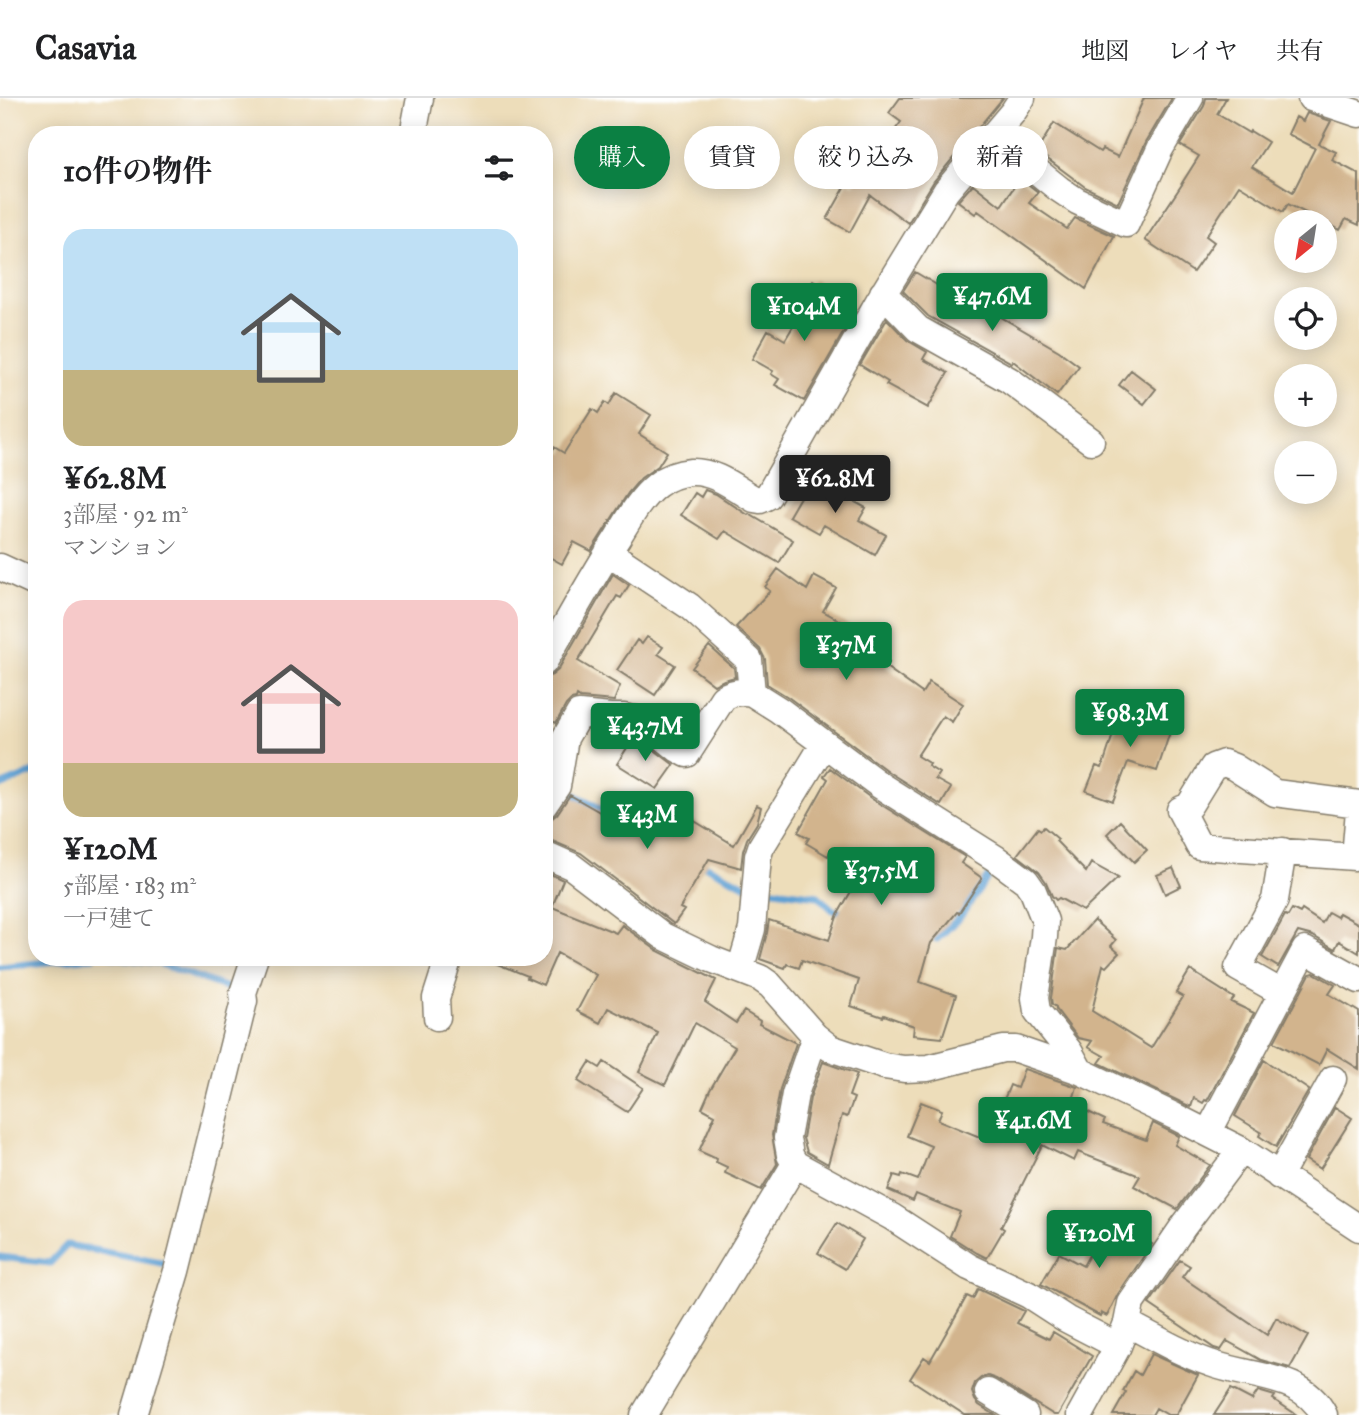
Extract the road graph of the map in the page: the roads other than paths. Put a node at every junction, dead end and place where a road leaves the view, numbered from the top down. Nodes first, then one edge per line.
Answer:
1 (420, 98) edge
2 (1022, 98) edge
3 (1190, 98) edge
4 (1311, 98) edge
5 (1359, 114) edge
6 (415, 126) edge
7 (1001, 126) edge
8 (1048, 180) edge
9 (952, 184) edge
10 (883, 293) junction
11 (1091, 441) dead end
12 (608, 552) junction
13 (0, 567) edge
14 (28, 580) edge
15 (553, 647) edge
16 (752, 693) junction
17 (555, 732) edge
18 (824, 744) junction
19 (553, 792) edge
20 (1359, 804) edge
21 (1359, 810) edge
22 (1283, 851) junction
23 (553, 858) edge
24 (252, 966) edge
25 (446, 966) edge
26 (740, 970) junction
27 (1359, 980) edge
28 (1282, 993) junction
29 (437, 1017) dead end
30 (815, 1036) junction
31 (1080, 1071) junction
32 (1333, 1079) dead end
33 (1208, 1133) junction
34 (1241, 1150) junction
35 (795, 1164) junction
36 (1279, 1175) junction
37 (1356, 1217) edge
38 (1123, 1335) junction
39 (988, 1392) dead end
40 (134, 1415) edge
41 (644, 1415) edge
42 (1026, 1415) edge
43 (1080, 1415) edge
44 (1324, 1415) edge

1 - 6 street
2 - 7 street
3 - 8 street
4 - 5 street
9 - 10 street
10 - 11 street
10 - 12 street
12 - 15 street
12 - 16 street
13 - 14 street
16 - 17 street
16 - 18 street
17 - 19 street
18 - 26 street
18 - 31 street
20 - 22 street
21 - 22 street
22 - 28 street
23 - 26 street
24 - 40 street
25 - 29 street
26 - 30 street
27 - 28 street
28 - 33 street
30 - 31 street
30 - 35 street
31 - 33 street
32 - 36 street
33 - 34 street
34 - 36 street
34 - 38 street
35 - 38 street
35 - 41 street
36 - 37 street
38 - 43 street
38 - 44 street
39 - 42 street

